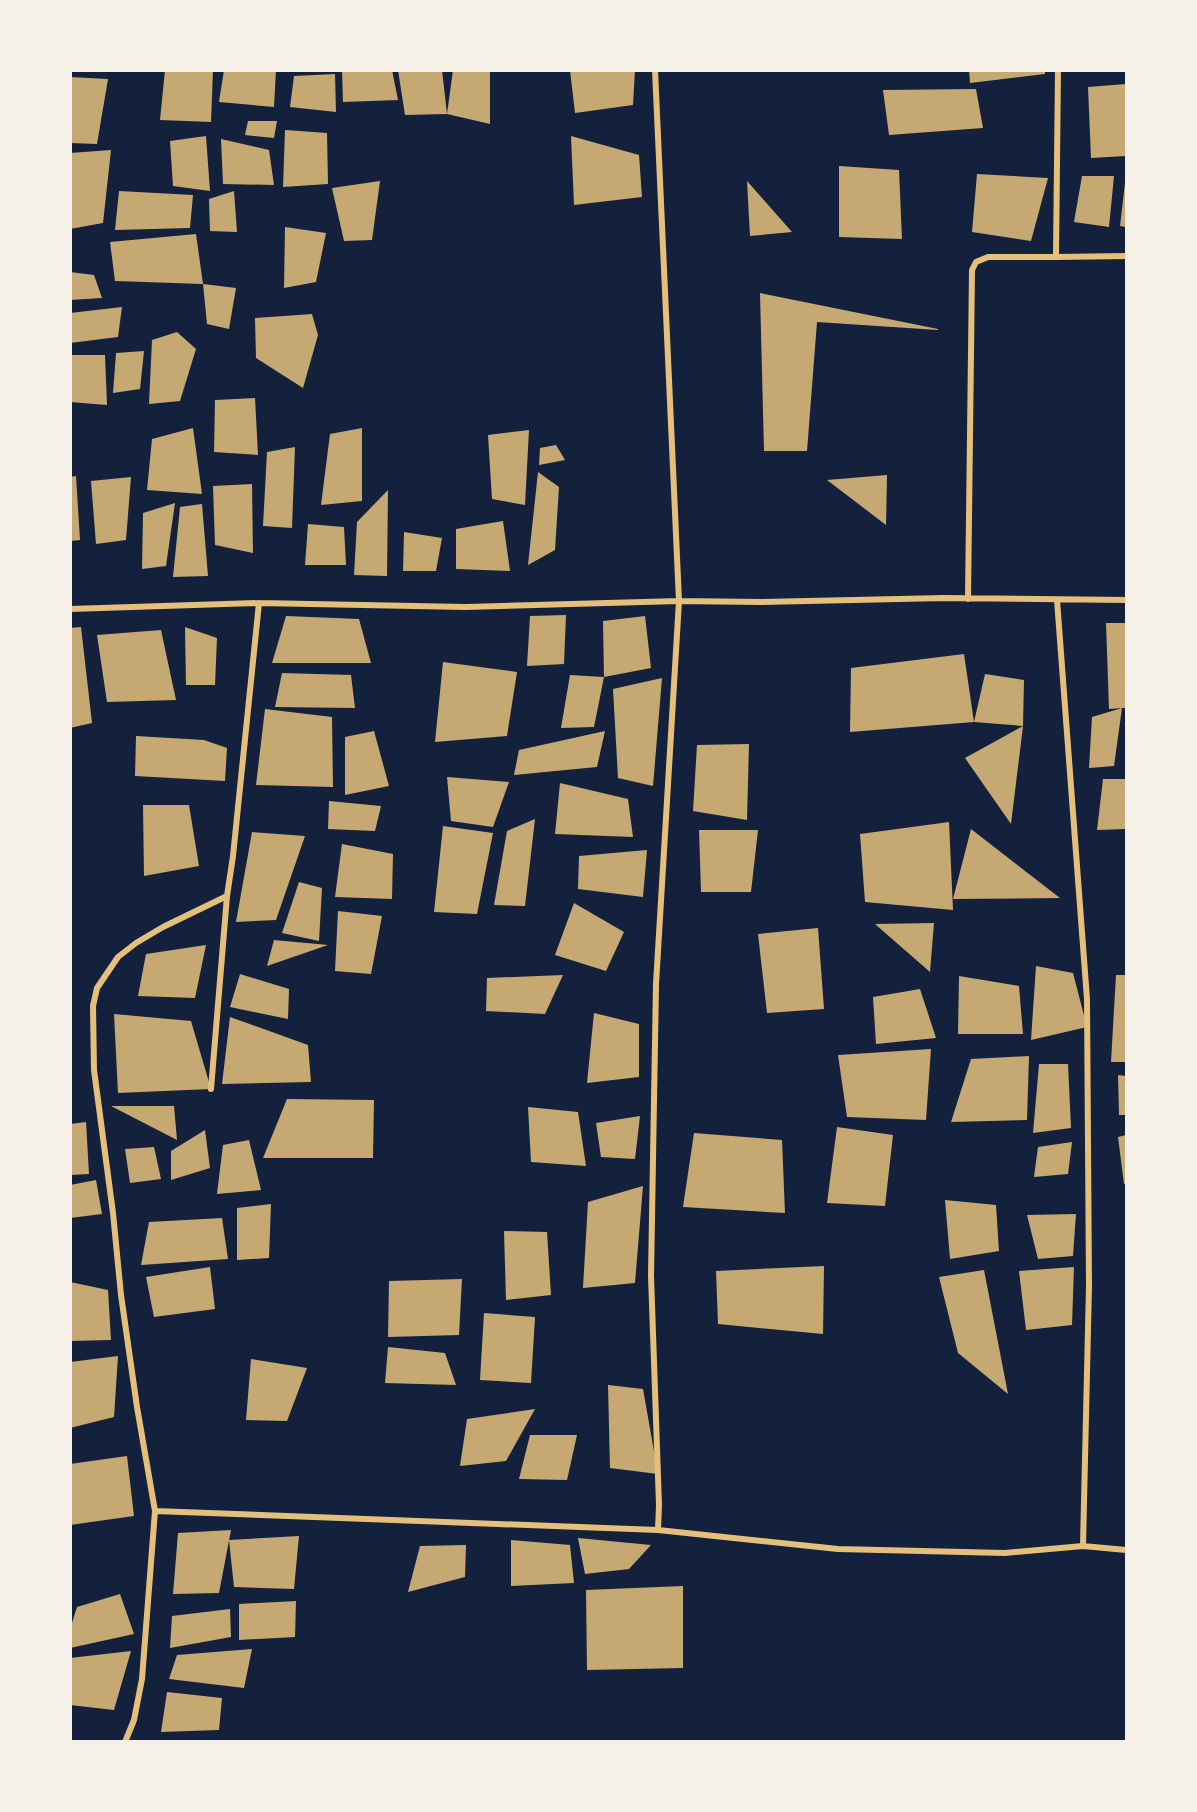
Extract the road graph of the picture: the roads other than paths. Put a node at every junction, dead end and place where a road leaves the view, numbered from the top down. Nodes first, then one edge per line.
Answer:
1 (655, 70) edge
2 (1058, 70) edge
3 (1126, 256) edge
4 (1056, 257) junction
5 (969, 599) junction
6 (1057, 600) junction
7 (1126, 600) edge
8 (679, 601) junction
9 (259, 603) junction
10 (70, 609) edge
11 (227, 896) junction
12 (211, 1089) dead end
13 (155, 1512) junction
14 (658, 1530) junction
15 (1083, 1546) junction
16 (1126, 1550) edge
17 (125, 1742) edge

1 - 8 street
2 - 4 street
3 - 4 street
4 - 5 street
5 - 6 street
5 - 8 street
6 - 7 street
6 - 15 street
8 - 9 street
8 - 14 street
9 - 10 street
9 - 11 street
11 - 12 street
11 - 13 street
13 - 14 street
13 - 17 street
14 - 15 street
15 - 16 street

